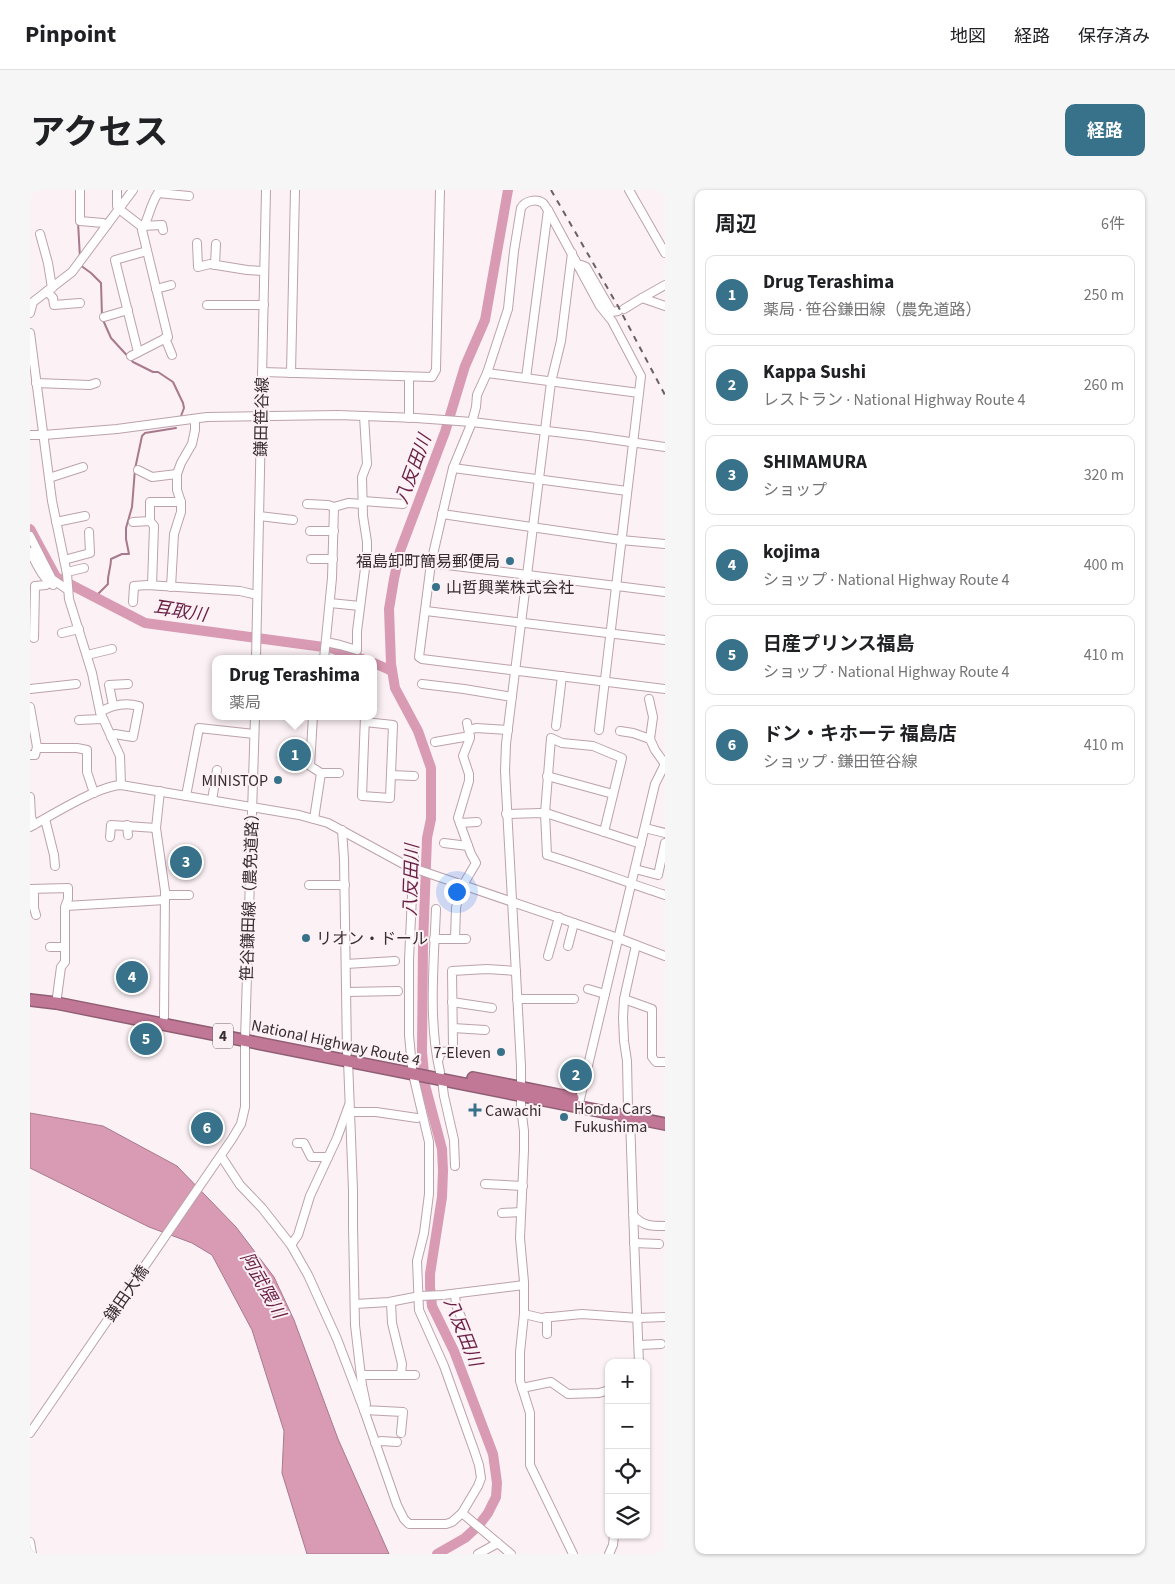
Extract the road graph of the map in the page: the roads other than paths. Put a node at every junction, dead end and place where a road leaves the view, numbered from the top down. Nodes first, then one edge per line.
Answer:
1 (80, 190) edge
2 (117, 190) edge
3 (133, 190) edge
4 (266, 190) edge
5 (295, 190) edge
6 (440, 190) edge
7 (629, 190) edge
8 (168, 192) edge
9 (189, 196) dead end
10 (119, 209) junction
11 (548, 210) junction
12 (108, 225) junction
13 (145, 226) junction
14 (163, 230) dead end
15 (40, 234) dead end
16 (198, 243) dead end
17 (216, 244) dead end
18 (147, 251) junction
19 (572, 253) junction
20 (665, 253) edge
21 (215, 265) junction
22 (578, 266) junction
23 (264, 271) junction
24 (171, 285) dead end
25 (665, 285) edge
26 (156, 289) junction
27 (50, 290) junction
28 (642, 298) junction
29 (80, 303) dead end
30 (207, 305) dead end
31 (264, 305) junction
32 (665, 306) edge
33 (30, 308) edge
34 (128, 310) junction
35 (104, 317) dead end
36 (165, 338) junction
37 (30, 339) edge
38 (172, 355) dead end
39 (262, 372) junction
40 (291, 373) junction
41 (487, 373) junction
42 (409, 377) junction
43 (526, 378) junction
44 (550, 382) junction
45 (36, 383) junction
46 (96, 383) dead end
47 (639, 394) junction
48 (262, 416) junction
49 (364, 416) junction
50 (409, 418) junction
51 (195, 419) junction
52 (472, 422) junction
53 (545, 431) junction
54 (30, 435) edge
55 (44, 435) junction
56 (633, 442) junction
57 (665, 447) edge
58 (83, 467) dead end
59 (453, 468) junction
60 (138, 470) dead end
61 (177, 474) junction
62 (49, 478) junction
63 (539, 481) junction
64 (627, 491) junction
65 (181, 502) junction
66 (363, 502) junction
67 (307, 504) dead end
68 (403, 504) dead end
69 (334, 507) junction
70 (442, 514) junction
71 (84, 516) dead end
72 (259, 516) junction
73 (293, 520) dead end
74 (56, 522) junction
75 (133, 522) dead end
76 (150, 522) junction
77 (534, 527) junction
78 (310, 531) dead end
79 (334, 531) junction
80 (89, 532) dead end
81 (30, 536) edge
82 (621, 540) junction
83 (665, 544) edge
84 (30, 552) edge
85 (311, 559) dead end
86 (333, 559) junction
87 (64, 560) junction
88 (431, 563) junction
89 (34, 564) edge
90 (84, 568) dead end
91 (67, 573) junction
92 (527, 575) junction
93 (49, 582) junction
94 (152, 585) junction
95 (616, 586) junction
96 (171, 587) junction
97 (68, 591) junction
98 (665, 592) edge
99 (257, 595) junction
100 (133, 602) dead end
101 (330, 603) junction
102 (32, 606) edge
103 (360, 606) junction
104 (426, 611) junction
105 (521, 623) junction
106 (79, 629) junction
107 (62, 633) dead end
108 (611, 633) junction
109 (34, 638) dead end
110 (665, 640) edge
111 (112, 649) dead end
112 (325, 649) edge
113 (87, 655) junction
114 (256, 655) edge
115 (516, 670) junction
116 (562, 676) junction
117 (605, 681) junction
118 (76, 684) dead end
119 (128, 684) dead end
120 (422, 684) dead end
121 (30, 689) edge
122 (665, 689) edge
123 (512, 697) junction
124 (649, 699) dead end
125 (113, 705) junction
126 (30, 707) edge
127 (101, 715) junction
128 (79, 720) dead end
129 (255, 720) edge
130 (313, 720) edge
131 (365, 720) edge
132 (370, 720) edge
133 (556, 726) dead end
134 (469, 730) junction
135 (508, 730) junction
136 (599, 730) dead end
137 (620, 731) dead end
138 (254, 734) junction
139 (111, 737) junction
140 (650, 739) junction
141 (435, 742) dead end
142 (37, 748) junction
143 (30, 755) edge
144 (665, 764) edge
145 (217, 770) dead end
146 (321, 773) junction
147 (339, 773) dead end
148 (391, 775) junction
149 (414, 776) dead end
150 (548, 776) junction
151 (656, 782) junction
152 (665, 784) edge
153 (121, 785) junction
154 (160, 791) junction
155 (94, 794) junction
156 (613, 794) junction
157 (186, 796) junction
158 (30, 797) edge
159 (212, 800) junction
160 (252, 806) junction
161 (545, 813) junction
162 (506, 814) junction
163 (45, 819) junction
164 (314, 819) junction
165 (477, 822) dead end
166 (460, 823) junction
167 (127, 825) junction
168 (32, 826) edge
169 (156, 828) junction
170 (645, 828) junction
171 (342, 830) junction
172 (604, 832) junction
173 (665, 833) edge
174 (128, 835) dead end
175 (110, 837) dead end
176 (444, 843) dead end
177 (665, 843) edge
178 (641, 844) junction
179 (468, 846) junction
180 (414, 853) dead end
181 (55, 866) dead end
182 (414, 868) junction
183 (635, 869) junction
184 (632, 884) junction
185 (309, 885) dead end
186 (345, 885) junction
187 (462, 885) junction
188 (32, 889) edge
189 (188, 895) dead end
190 (665, 895) edge
191 (165, 898) junction
192 (512, 902) junction
193 (66, 906) junction
194 (436, 909) dead end
195 (36, 915) dead end
196 (559, 917) junction
197 (574, 923) junction
198 (618, 938) junction
199 (434, 939) junction
200 (455, 939) junction
201 (466, 939) dead end
202 (636, 944) junction
203 (568, 946) dead end
204 (50, 947) dead end
205 (65, 947) junction
206 (548, 956) dead end
207 (665, 956) edge
208 (395, 961) dead end
209 (346, 964) junction
210 (516, 971) junction
211 (588, 989) dead end
212 (398, 991) dead end
213 (347, 992) junction
214 (30, 994) edge
215 (605, 994) junction
216 (57, 997) junction
217 (624, 998) junction
218 (517, 999) junction
219 (574, 999) dead end
220 (30, 1000) edge
221 (452, 1002) junction
222 (492, 1008) dead end
223 (164, 1017) junction
224 (452, 1028) junction
225 (485, 1030) dead end
226 (245, 1036) junction
227 (348, 1057) junction
228 (665, 1062) edge
229 (414, 1071) junction
230 (439, 1073) junction
231 (521, 1091) junction
232 (580, 1099) junction
233 (350, 1103) junction
234 (350, 1112) junction
235 (629, 1113) junction
236 (665, 1116) edge
237 (417, 1118) dead end
238 (665, 1124) edge
239 (297, 1143) dead end
240 (328, 1157) junction
241 (220, 1158) junction
242 (455, 1166) dead end
243 (485, 1184) dead end
244 (523, 1186) junction
245 (521, 1212) junction
246 (502, 1213) dead end
247 (633, 1215) junction
248 (665, 1226) edge
249 (634, 1243) junction
250 (659, 1244) dead end
251 (292, 1246) junction
252 (524, 1285) junction
253 (456, 1294) junction
254 (419, 1297) junction
255 (390, 1302) junction
256 (355, 1304) junction
257 (524, 1314) junction
258 (461, 1317) dead end
259 (547, 1317) junction
260 (665, 1317) edge
261 (638, 1318) junction
262 (547, 1334) dead end
263 (661, 1344) dead end
264 (639, 1345) junction
265 (639, 1359) edge
266 (401, 1374) junction
267 (415, 1375) dead end
268 (361, 1376) junction
269 (522, 1388) junction
270 (605, 1391) edge
271 (364, 1410) junction
272 (32, 1430) edge
273 (401, 1433) dead end
274 (397, 1442) dead end
275 (375, 1443) junction
276 (466, 1516) junction
277 (613, 1539) edge
278 (30, 1542) edge
279 (497, 1542) junction
280 (32, 1554) edge
281 (478, 1554) edge
282 (511, 1554) edge
283 (573, 1554) edge
284 (609, 1554) edge

1 - 12 street
2 - 10 street
3 - 10 street
4 - 23 street, 鎌田笹谷線
5 - 40 street
6 - 42 street
7 - 20 street
8 - 9 street
8 - 13 street
10 - 12 street
10 - 13 street
11 - 19 street
11 - 41 street
11 - 43 street
12 - 27 street
13 - 14 street
13 - 18 street
15 - 27 street
16 - 21 street
17 - 21 street
18 - 26 street
18 - 34 street
19 - 22 street
19 - 44 street
21 - 23 street
22 - 28 street
22 - 47 street
23 - 31 street, 鎌田笹谷線
24 - 26 street
25 - 28 street
26 - 36 street
27 - 29 street
27 - 33 street
28 - 32 street
30 - 31 street
31 - 39 street, 鎌田笹谷線
34 - 35 street
34 - 36 street
36 - 38 street
37 - 45 street
39 - 40 street
39 - 48 street, 鎌田笹谷線
40 - 42 street
41 - 43 street
41 - 52 street
42 - 50 street
43 - 44 street
44 - 47 street
44 - 53 street
45 - 46 street
45 - 55 street
47 - 56 street
48 - 49 street
48 - 51 street
48 - 72 street, 鎌田笹谷線
49 - 50 street
49 - 66 street
50 - 52 street
51 - 55 street
51 - 61 street
52 - 53 street
52 - 59 street
53 - 56 street
53 - 63 street
54 - 55 street
55 - 62 street
56 - 57 street
56 - 64 street
58 - 62 street
59 - 63 street
59 - 70 street
60 - 61 street
61 - 65 street
62 - 74 street
63 - 64 street
63 - 77 street
64 - 82 street
65 - 76 street
65 - 96 street
66 - 68 street
66 - 69 street
66 - 103 street
67 - 69 street
69 - 79 street
70 - 77 street
70 - 88 street
71 - 74 street
72 - 73 street
72 - 99 street, 鎌田笹谷線
74 - 87 street
75 - 76 street
76 - 94 street
77 - 82 street
77 - 92 street
78 - 79 street
79 - 86 street
80 - 87 street
81 - 97 street
82 - 83 street
82 - 95 street
84 - 89 street
85 - 86 street
86 - 101 street
87 - 91 street
88 - 92 street
88 - 104 street
89 - 93 street
90 - 91 street
91 - 97 street
92 - 95 street
92 - 105 street
93 - 97 street
93 - 102 street
94 - 96 street
94 - 100 street
95 - 98 street
95 - 108 street
96 - 99 street
97 - 106 street
99 - 114 street, 鎌田笹谷線
101 - 103 street
101 - 112 street
102 - 109 street
103 - 112 street
104 - 105 street
104 - 115 street
105 - 108 street
105 - 115 street
106 - 107 street
106 - 113 street
108 - 110 street
108 - 117 street
111 - 113 street
113 - 127 street
115 - 116 street
115 - 123 street
116 - 117 street
116 - 133 street
117 - 122 street
117 - 136 street
118 - 121 street
119 - 125 street
120 - 123 street
123 - 135 street
124 - 140 street
125 - 127 street
125 - 139 street
126 - 142 street
127 - 128 street
127 - 139 street
129 - 138 street, 笹谷鎌田線（農免道路）
130 - 146 street
131 - 148 street
132 - 148 street
134 - 135 street
134 - 141 street
134 - 166 street
135 - 162 street
137 - 140 street
138 - 157 street
138 - 160 street, 笹谷鎌田線（農免道路）
139 - 153 street
140 - 144 street
142 - 143 street
142 - 155 street
144 - 151 street
145 - 159 street
146 - 147 street
146 - 164 street
148 - 149 street
150 - 156 street
150 - 156 street
150 - 161 street
151 - 152 street
151 - 170 street
153 - 154 street
153 - 155 street
154 - 157 street
154 - 169 street
155 - 163 street
156 - 172 street
157 - 159 street
158 - 168 street
159 - 160 street
160 - 164 street
160 - 226 street, 笹谷鎌田線（農免道路）
161 - 162 street
161 - 172 street
161 - 184 street
162 - 192 street
163 - 168 street
163 - 181 street
164 - 171 street
165 - 166 street
166 - 179 street
167 - 169 street
167 - 174 street
167 - 175 street
169 - 191 street
170 - 173 street
170 - 178 street
171 - 182 street
171 - 186 street
172 - 178 street
176 - 179 street
177 - 183 street
178 - 183 street
179 - 187 street
180 - 182 street
182 - 187 street
182 - 229 street
183 - 184 street
184 - 190 street
184 - 198 street
185 - 186 street
186 - 209 street
187 - 192 street
187 - 200 street
188 - 193 street
188 - 195 street
189 - 191 street
191 - 193 street
191 - 223 street
192 - 196 street
192 - 210 street
193 - 205 street
194 - 199 street
196 - 197 street
196 - 206 street
197 - 198 street
197 - 203 street
198 - 202 street
198 - 215 street
199 - 200 street
199 - 230 street
200 - 201 street
202 - 207 street
202 - 217 street
204 - 205 street
205 - 216 street
208 - 209 street
209 - 213 street
210 - 218 street
210 - 221 street
211 - 215 street
212 - 213 street
213 - 227 street
214 - 216 highway, National Highway Route 4 / 4
215 - 232 street
216 - 223 highway, National Highway Route 4 / 4
217 - 228 street
217 - 235 street
218 - 219 street
218 - 231 street
220 - 226 highway, National Highway Route 4 / 4
221 - 222 street
221 - 224 street
223 - 226 highway, National Highway Route 4 / 4
224 - 225 street
224 - 230 street
226 - 227 highway, National Highway Route 4 / 4
226 - 241 street
227 - 229 highway, National Highway Route 4 / 4
227 - 233 street
229 - 230 highway, National Highway Route 4 / 4
229 - 254 street
230 - 231 highway, National Highway Route 4 / 4
230 - 242 street
231 - 232 highway, National Highway Route 4 / 4
231 - 235 highway, National Highway Route 4 / 4
231 - 244 street
232 - 235 highway, National Highway Route 4 / 4
233 - 234 street
233 - 240 street
234 - 237 street
234 - 256 street
235 - 236 highway, National Highway Route 4 / 4
235 - 238 highway, National Highway Route 4 / 4
235 - 247 street
239 - 240 street
240 - 251 street
241 - 251 street
241 - 272 street, 鎌田大橋
243 - 244 street
244 - 245 street
245 - 246 street
245 - 252 street
247 - 248 street
247 - 249 street
249 - 250 street
249 - 261 street
251 - 271 street
252 - 253 street
252 - 257 street
253 - 254 street
253 - 258 street
254 - 255 street
254 - 276 street
255 - 256 street
255 - 266 street
256 - 268 street
257 - 259 street
257 - 269 street
259 - 261 street
259 - 262 street
260 - 261 street
261 - 264 street
263 - 264 street
264 - 265 street
266 - 267 street
266 - 268 street
268 - 271 street
269 - 270 street
269 - 283 street
271 - 273 street
271 - 275 street
274 - 275 street
275 - 276 street
276 - 279 street
277 - 284 street
278 - 280 street
279 - 281 street
279 - 282 street

